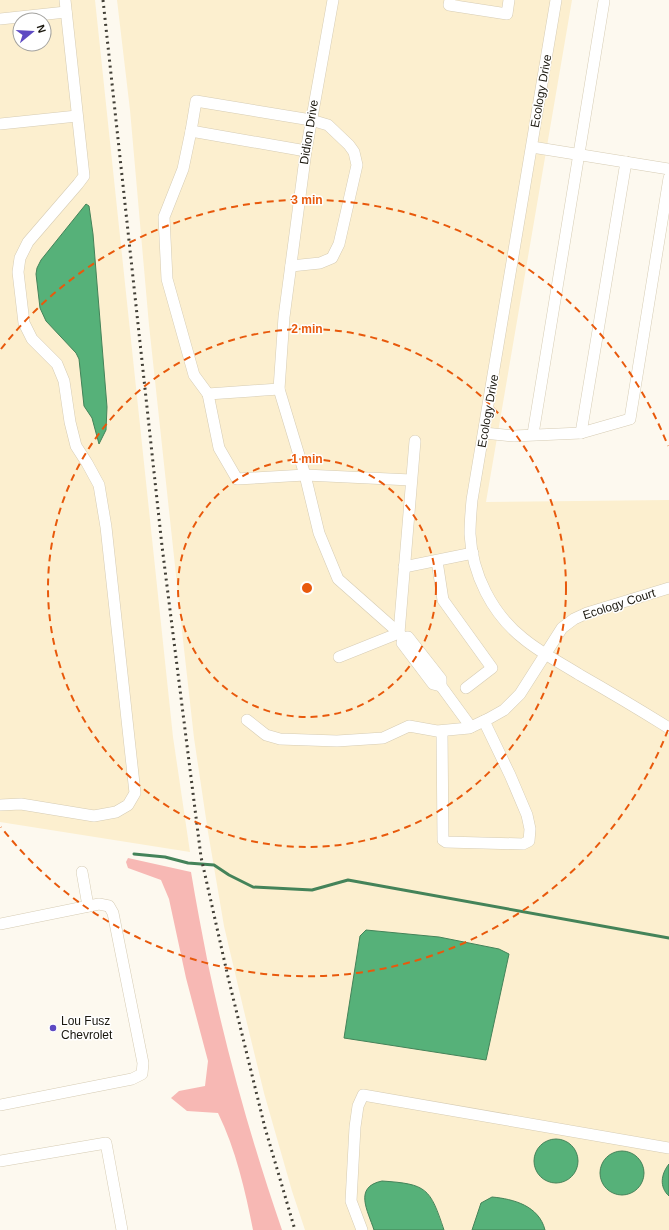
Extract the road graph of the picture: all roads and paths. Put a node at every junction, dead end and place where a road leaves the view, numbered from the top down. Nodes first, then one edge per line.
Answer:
1 (65, 0) edge
2 (334, 0) edge
3 (450, 0) edge
4 (509, 0) edge
5 (556, 0) edge
6 (604, 1) dead end
7 (66, 12) junction
8 (0, 19) edge
9 (77, 116) junction
10 (311, 120) junction
11 (0, 124) edge
12 (191, 131) junction
13 (532, 147) junction
14 (306, 151) junction
15 (578, 154) junction
16 (626, 162) junction
17 (669, 169) edge
18 (669, 178) edge
19 (291, 266) junction
20 (279, 389) junction
21 (208, 394) junction
22 (484, 432) junction
23 (581, 433) junction
24 (533, 434) junction
25 (415, 441) dead end
26 (305, 475) junction
27 (411, 480) junction
28 (473, 553) junction
29 (437, 561) junction
30 (404, 567) junction
31 (665, 589) edge
32 (401, 635) junction
33 (545, 654) junction
34 (339, 657) dead end
35 (466, 688) dead end
36 (247, 720) dead end
37 (484, 721) junction
38 (471, 727) junction
39 (669, 728) edge
40 (442, 731) junction
41 (0, 805) edge
42 (82, 872) dead end
43 (88, 906) junction
44 (0, 924) edge
45 (0, 1105) edge
46 (669, 1148) edge
47 (0, 1162) edge
48 (122, 1230) edge
49 (362, 1230) edge

1 - 7 street
2 - 10 street, Didion Drive
3 - 4 street
5 - 13 street, Ecology Drive
6 - 15 street
7 - 8 street
7 - 9 street
9 - 11 street
9 - 41 street
10 - 12 street
10 - 14 street, Didion Drive
10 - 19 street
12 - 14 street
12 - 21 street
13 - 15 street
13 - 22 street, Ecology Drive
14 - 19 street, Didion Drive
15 - 16 street
15 - 24 street
16 - 17 street
16 - 23 street
18 - 23 street
19 - 20 street, Didion Drive
20 - 21 street
20 - 26 street
21 - 26 street
22 - 24 street
22 - 28 street, Ecology Drive
23 - 24 street
25 - 27 street
26 - 27 street
26 - 32 street
27 - 30 street
28 - 29 street
28 - 33 street, Ecology Drive
29 - 30 street
29 - 35 street
30 - 32 street
31 - 33 street, Ecology Court
32 - 34 street
32 - 38 street
33 - 37 street, Ecology Court
33 - 39 street, Ecology Drive
36 - 40 street, Ecology Court
37 - 38 street, Ecology Court
37 - 40 street
38 - 40 street, Ecology Court
42 - 43 street
43 - 44 street
43 - 45 street
46 - 49 street
47 - 48 street

